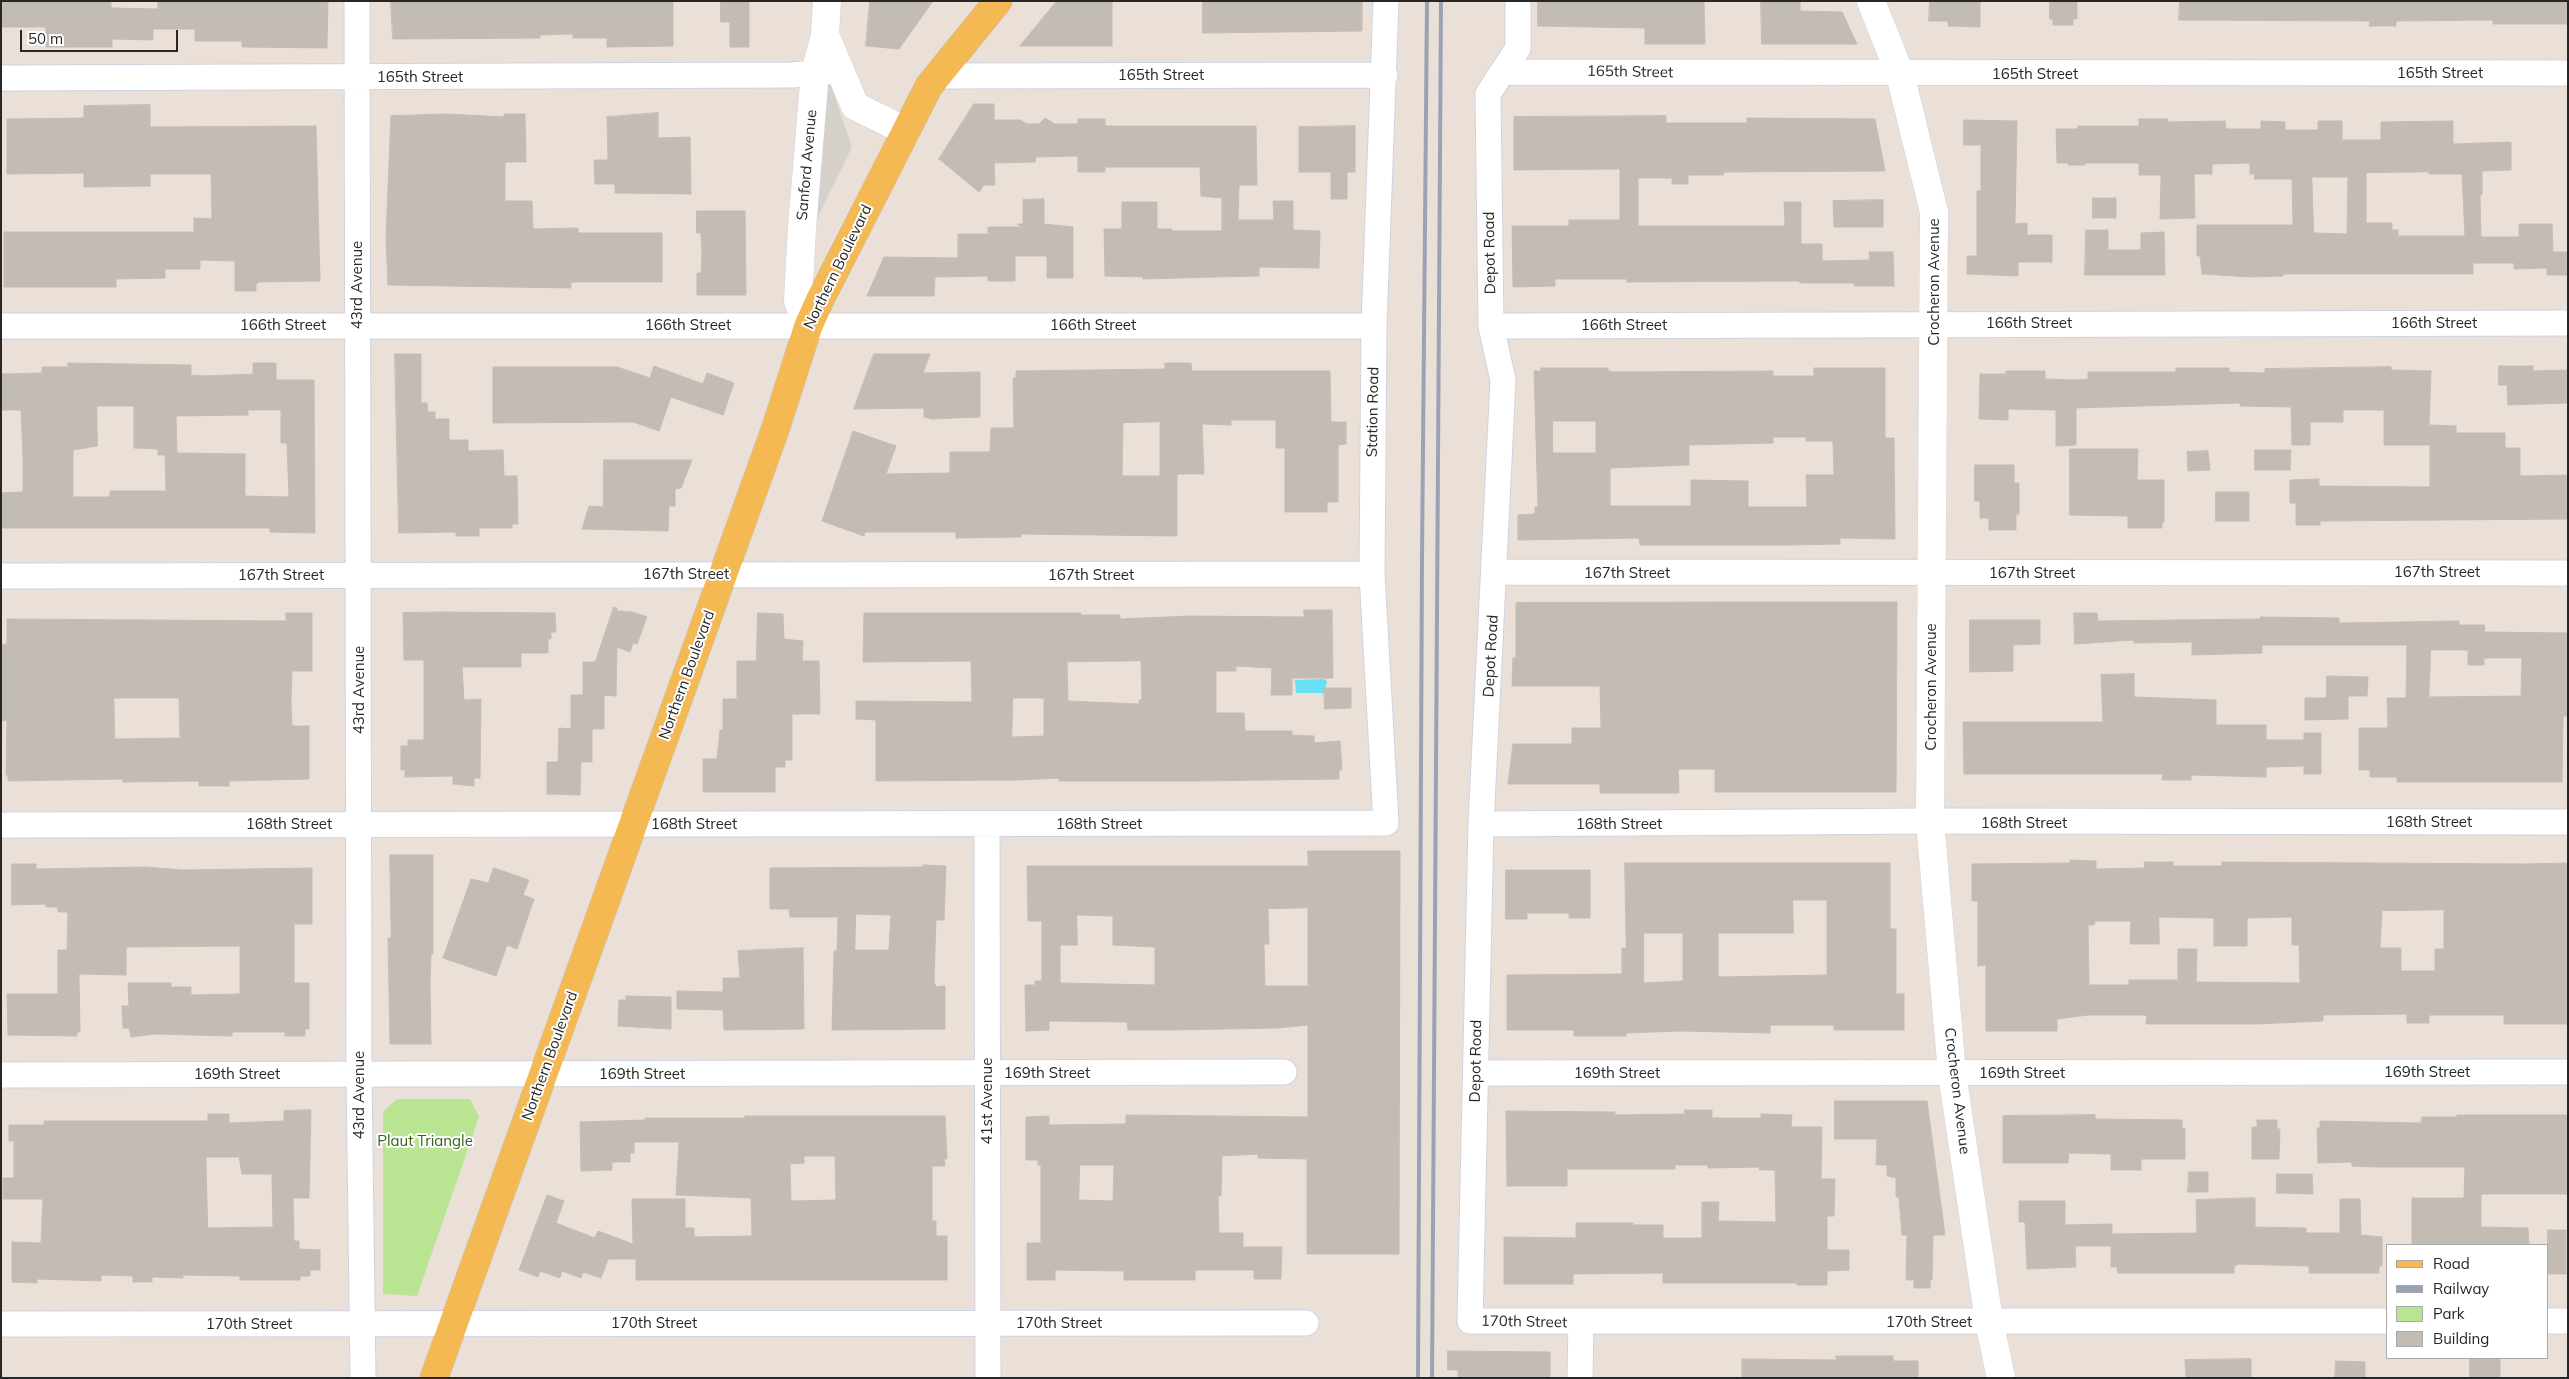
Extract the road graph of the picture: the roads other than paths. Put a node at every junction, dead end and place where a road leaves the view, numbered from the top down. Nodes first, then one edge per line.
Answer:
1 (357, 1) edge
2 (827, 1) edge
3 (998, 1) edge
4 (1386, 1) edge
5 (1518, 1) edge
6 (1871, 1) edge
7 (827, 72) junction
8 (1502, 72) junction
9 (2568, 73) edge
10 (1900, 74) junction
11 (1385, 75) junction
12 (357, 77) junction
13 (1, 78) edge
14 (933, 81) junction
15 (906, 131) junction
16 (2568, 323) edge
17 (1934, 324) junction
18 (357, 325) junction
19 (1, 326) edge
20 (1374, 326) junction
21 (1491, 326) junction
22 (808, 327) junction
23 (1495, 572) junction
24 (2568, 572) edge
25 (1932, 573) junction
26 (723, 574) junction
27 (1372, 574) junction
28 (359, 575) junction
29 (1, 576) edge
30 (1930, 821) junction
31 (2568, 822) edge
32 (1386, 823) joint
33 (359, 824) junction
34 (633, 824) junction
35 (987, 824) junction
36 (1481, 824) junction
37 (1, 825) edge
38 (1284, 1072) dead end
39 (2568, 1072) edge
40 (987, 1073) junction
41 (1476, 1073) junction
42 (1952, 1073) junction
43 (1, 1074) edge
44 (359, 1074) junction
45 (543, 1074) junction
46 (1470, 1321) joint
47 (2386, 1321) edge
48 (2549, 1321) edge
49 (2568, 1321) edge
50 (1581, 1322) junction
51 (1989, 1322) junction
52 (454, 1323) junction
53 (988, 1323) junction
54 (1306, 1323) dead end
55 (1, 1324) edge
56 (362, 1324) junction
57 (363, 1378) edge
58 (434, 1378) edge
59 (988, 1378) edge
60 (1580, 1378) edge
61 (2001, 1378) edge

1 - 12 street, 43rd Avenue
2 - 7 street, Sanford Avenue
3 - 14 main road, Northern Boulevard
4 - 11 street, Station Road
5 - 8 street, Depot Road
6 - 10 street, Crocheron Avenue
7 - 12 street, 165th Street
7 - 15 street
7 - 22 street, Sanford Avenue
8 - 10 street, 165th Street
8 - 21 street, Depot Road
9 - 10 street, 165th Street
10 - 17 street, Crocheron Avenue
11 - 14 street, 165th Street
11 - 20 street, Station Road
12 - 13 street, 165th Street
12 - 18 street, 43rd Avenue
14 - 15 main road, Northern Boulevard
15 - 22 main road, Northern Boulevard
16 - 17 street, 166th Street
17 - 21 street, 166th Street
17 - 25 street, Crocheron Avenue
18 - 19 street, 166th Street
18 - 22 street, 166th Street
18 - 28 street, 43rd Avenue
20 - 22 street, 166th Street
20 - 27 street, Station Road
21 - 23 street, Depot Road
22 - 26 main road, Northern Boulevard
23 - 25 street, 167th Street
23 - 36 street, Depot Road
24 - 25 street, 167th Street
25 - 30 street, Crocheron Avenue
26 - 27 street, 167th Street
26 - 28 street, 167th Street
26 - 34 main road, Northern Boulevard
27 - 32 street, Station Road
28 - 29 street, 167th Street
28 - 33 street, 43rd Avenue
30 - 31 street, 168th Street
30 - 36 street, 168th Street
30 - 42 street, Crocheron Avenue
32 - 35 street, 168th Street
33 - 34 street, 168th Street
33 - 37 street, 168th Street
33 - 44 street, 43rd Avenue
34 - 35 street, 168th Street
34 - 45 main road, Northern Boulevard
35 - 40 street, 41st Avenue
36 - 41 street, Depot Road
38 - 40 street, 169th Street
39 - 42 street, 169th Street
40 - 45 street, 169th Street
40 - 53 street, 41st Avenue
41 - 42 street, 169th Street
41 - 46 street, Depot Road
42 - 51 street, Crocheron Avenue
43 - 44 street, 169th Street
44 - 45 street, 169th Street
44 - 56 street, 43rd Avenue
45 - 52 main road, Northern Boulevard
46 - 50 street, 170th Street
47 - 51 street, 170th Street
48 - 49 street
50 - 51 street, 170th Street
50 - 60 street
51 - 61 street, Crocheron Avenue
52 - 53 street, 170th Street
52 - 56 street, 170th Street
52 - 58 main road, Northern Boulevard
53 - 54 street, 170th Street
53 - 59 street, 41st Avenue
55 - 56 street, 170th Street
56 - 57 street, 43rd Avenue

